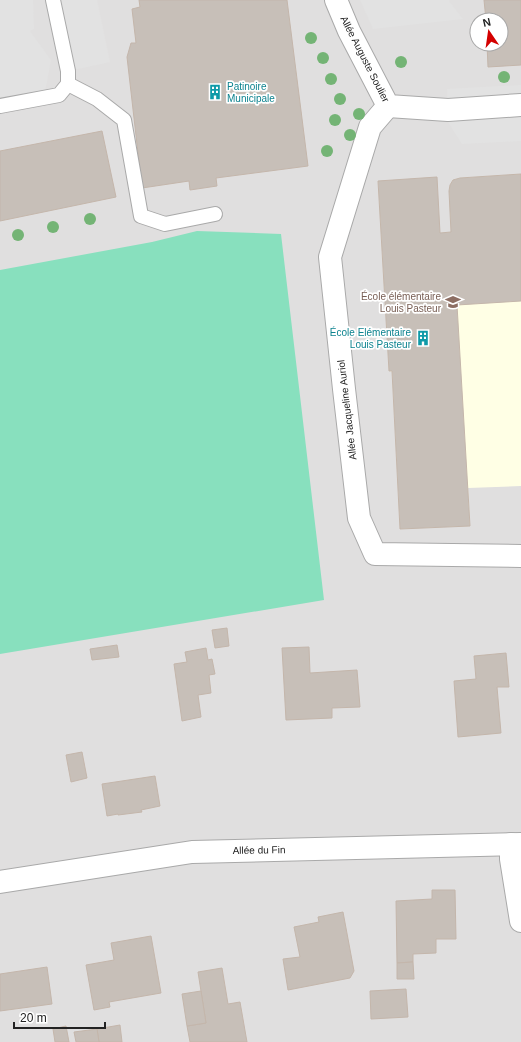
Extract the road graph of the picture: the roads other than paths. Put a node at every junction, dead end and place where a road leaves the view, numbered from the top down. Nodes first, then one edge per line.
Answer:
1 (54, 0) edge
2 (336, 0) edge
3 (68, 84) junction
4 (521, 105) edge
5 (0, 106) edge
6 (388, 106) junction
7 (215, 214) dead end
8 (521, 556) edge
9 (516, 844) edge
10 (0, 882) edge
11 (521, 921) edge

1 - 3 lane
2 - 6 street, Allée Auguste Soulier
3 - 5 lane
3 - 7 lane
4 - 6 street, Allée Auguste Soulier
6 - 8 street, Allée Jacqueline Auriol
9 - 10 street, Allée du Fin
9 - 11 street

